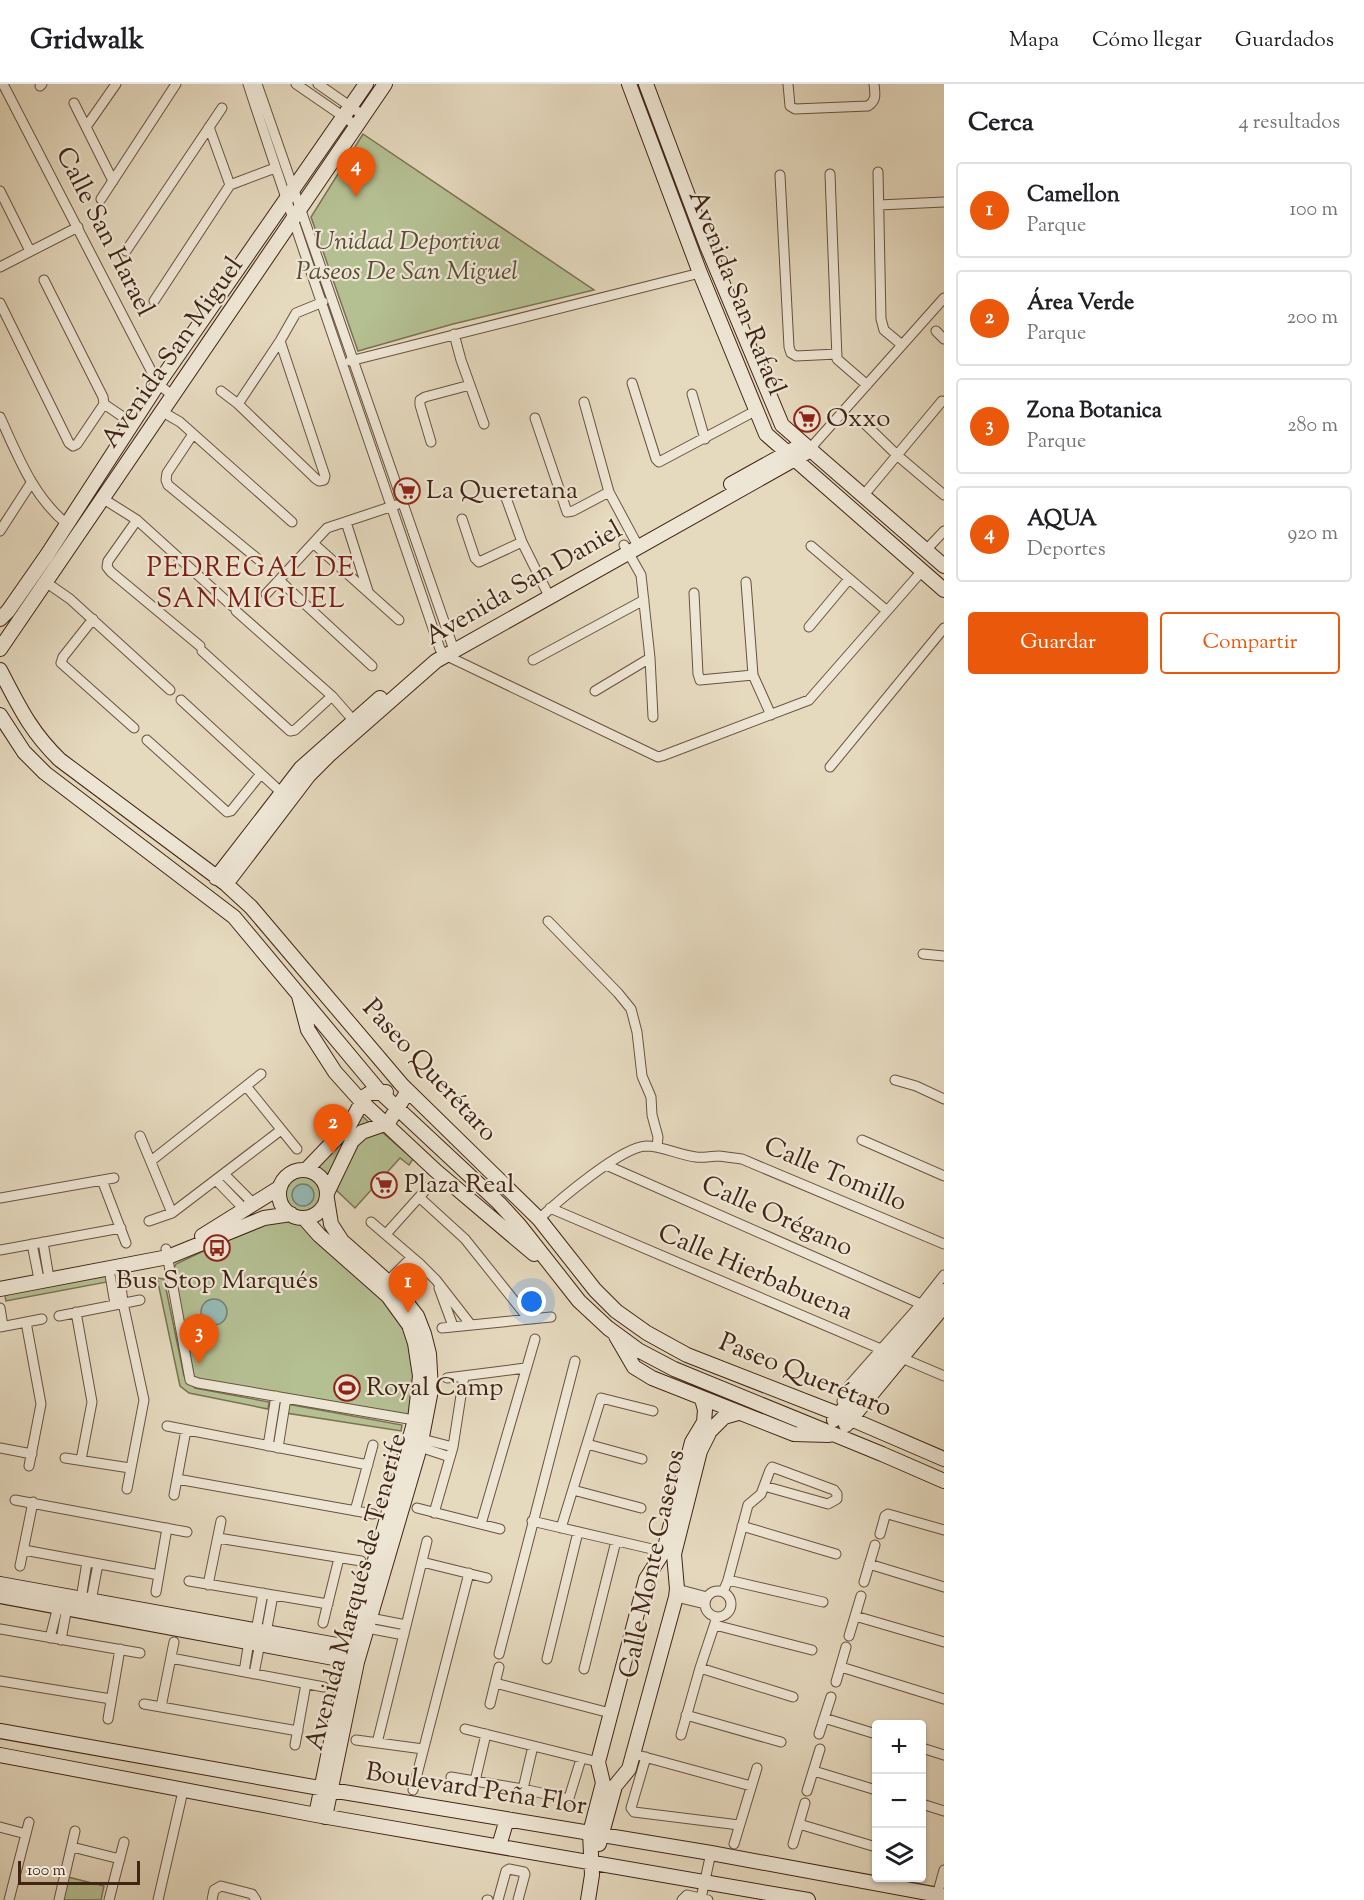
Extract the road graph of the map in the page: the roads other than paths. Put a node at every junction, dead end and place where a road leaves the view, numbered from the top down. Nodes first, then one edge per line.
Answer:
1 (3, 84) edge
2 (116, 84) edge
3 (176, 84) edge
4 (248, 84) edge
5 (257, 84) edge
6 (296, 84) edge
7 (318, 84) edge
8 (366, 84) edge
9 (385, 84) edge
10 (629, 84) edge
11 (646, 84) edge
12 (788, 84) edge
13 (874, 84) edge
14 (74, 103) dead end
15 (222, 108) dead end
16 (348, 112) junction
17 (361, 121) junction
18 (86, 127) junction
19 (208, 128) junction
20 (275, 168) junction
21 (878, 172) dead end
22 (830, 174) dead end
23 (780, 175) dead end
24 (113, 181) junction
25 (230, 185) junction
26 (0, 191) edge
27 (290, 196) junction
28 (101, 199) dead end
29 (944, 202) edge
30 (879, 205) junction
31 (301, 209) junction
32 (292, 222) junction
33 (78, 227) junction
34 (30, 251) junction
35 (126, 251) dead end
36 (0, 267) edge
37 (700, 273) junction
38 (44, 280) dead end
39 (944, 298) edge
40 (154, 302) dead end
41 (323, 302) junction
42 (0, 303) edge
43 (736, 313) junction
44 (719, 318) junction
45 (936, 331) dead end
46 (454, 334) junction
47 (944, 339) edge
48 (280, 341) junction
49 (903, 345) junction
50 (837, 354) junction
51 (354, 360) junction
52 (343, 363) junction
53 (632, 383) dead end
54 (158, 384) junction
55 (470, 385) junction
56 (867, 385) junction
57 (221, 391) dead end
58 (172, 394) junction
59 (692, 394) dead end
60 (942, 401) dead end
61 (584, 402) dead end
62 (104, 404) junction
63 (238, 404) junction
64 (161, 411) junction
65 (757, 411) junction
66 (0, 417) edge
67 (535, 418) dead end
68 (862, 421) dead end
69 (132, 423) junction
70 (484, 424) dead end
71 (193, 434) junction
72 (705, 439) junction
73 (431, 442) dead end
74 (810, 446) junction
75 (791, 456) junction
76 (898, 456) junction
77 (31, 483) junction
78 (609, 492) junction
79 (505, 495) dead end
80 (944, 495) edge
81 (863, 496) junction
82 (102, 498) junction
83 (402, 502) junction
84 (392, 506) junction
85 (462, 519) dead end
86 (137, 520) junction
87 (292, 522) dead end
88 (346, 522) junction
89 (68, 525) junction
90 (1, 526) edge
91 (944, 531) edge
92 (522, 542) junction
93 (313, 543) junction
94 (631, 545) junction
95 (811, 546) dead end
96 (926, 550) junction
97 (259, 560) dead end
98 (943, 563) edge
99 (922, 571) junction
100 (849, 579) junction
101 (279, 580) junction
102 (746, 582) dead end
103 (47, 583) junction
104 (944, 590) edge
105 (369, 592) junction
106 (548, 593) junction
107 (694, 593) dead end
108 (266, 594) dead end
109 (644, 600) junction
110 (887, 611) junction
111 (0, 619) edge
112 (93, 619) junction
113 (399, 620) dead end
114 (809, 627) dead end
115 (944, 628) edge
116 (0, 649) edge
117 (448, 651) junction
118 (650, 658) junction
119 (533, 660) dead end
120 (372, 666) dead end
121 (0, 670) edge
122 (753, 675) junction
123 (170, 690) dead end
124 (595, 691) dead end
125 (332, 696) junction
126 (182, 700) dead end
127 (0, 715) edge
128 (771, 715) junction
129 (653, 717) dead end
130 (353, 720) junction
131 (134, 728) dead end
132 (147, 740) dead end
133 (325, 752) junction
134 (830, 766) dead end
135 (260, 775) junction
136 (283, 794) junction
137 (221, 881) junction
138 (548, 921) dead end
139 (923, 954) dead end
140 (944, 956) edge
141 (297, 991) junction
142 (261, 1074) dead end
143 (895, 1080) dead end
144 (246, 1086) junction
145 (405, 1088) junction
146 (380, 1092) junction
147 (944, 1099) edge
148 (361, 1101) junction
149 (396, 1108) junction
150 (384, 1125) junction
151 (281, 1130) junction
152 (140, 1136) dead end
153 (862, 1140) dead end
154 (657, 1148) junction
155 (297, 1149) dead end
156 (151, 1161) junction
157 (606, 1165) junction
158 (306, 1170) junction
159 (944, 1176) edge
160 (220, 1177) junction
161 (114, 1178) dead end
162 (102, 1180) junction
163 (430, 1185) dead end
164 (279, 1188) junction
165 (327, 1195) junction
166 (419, 1197) junction
167 (0, 1198) edge
168 (249, 1207) junction
169 (550, 1208) junction
170 (172, 1213) junction
171 (298, 1216) junction
172 (539, 1219) junction
173 (148, 1221) dead end
174 (371, 1222) dead end
175 (121, 1228) junction
176 (386, 1234) junction
177 (43, 1242) junction
178 (126, 1243) dead end
179 (32, 1244) junction
180 (944, 1244) edge
181 (0, 1250) edge
182 (167, 1253) junction
183 (412, 1257) junction
184 (420, 1264) junction
185 (114, 1268) junction
186 (556, 1272) junction
187 (43, 1273) junction
188 (944, 1275) edge
189 (436, 1280) junction
190 (0, 1282) edge
191 (392, 1285) junction
192 (0, 1289) edge
193 (944, 1291) edge
194 (140, 1300) dead end
195 (119, 1304) junction
196 (0, 1308) edge
197 (936, 1308) edge
198 (76, 1312) junction
199 (59, 1316) dead end
200 (551, 1317) dead end
201 (528, 1318) junction
202 (42, 1319) dead end
203 (26, 1322) junction
204 (471, 1325) junction
205 (453, 1326) junction
206 (1, 1327) edge
207 (442, 1328) dead end
208 (614, 1332) junction
209 (535, 1339) dead end
210 (891, 1354) junction
211 (575, 1361) dead end
212 (525, 1368) junction
213 (464, 1376) junction
214 (944, 1376) edge
215 (447, 1378) dead end
216 (281, 1397) junction
217 (702, 1399) junction
218 (653, 1411) dead end
219 (738, 1413) junction
220 (845, 1413) junction
221 (420, 1421) junction
222 (167, 1426) dead end
223 (186, 1430) junction
224 (832, 1433) junction
225 (421, 1443) junction
226 (374, 1444) dead end
227 (587, 1444) junction
228 (273, 1447) junction
229 (0, 1448) edge
230 (451, 1452) junction
231 (32, 1454) junction
232 (65, 1458) dead end
233 (642, 1459) dead end
234 (81, 1460) junction
235 (944, 1460) edge
236 (29, 1466) dead end
237 (368, 1466) junction
238 (130, 1468) junction
239 (177, 1479) junction
240 (944, 1481) edge
241 (764, 1486) junction
242 (127, 1490) dead end
243 (573, 1490) junction
244 (174, 1495) dead end
245 (15, 1500) dead end
246 (33, 1502) junction
247 (417, 1508) dead end
248 (641, 1508) dead end
249 (355, 1511) junction
250 (434, 1513) junction
251 (373, 1514) dead end
252 (221, 1521) dead end
253 (532, 1521) junction
254 (481, 1524) junction
255 (742, 1526) junction
256 (167, 1528) junction
257 (561, 1528) junction
258 (500, 1530) dead end
259 (944, 1530) edge
260 (187, 1532) dead end
261 (578, 1532) junction
262 (880, 1534) dead end
263 (218, 1538) junction
264 (427, 1541) dead end
265 (616, 1541) junction
266 (875, 1545) dead end
267 (24, 1550) junction
268 (669, 1553) junction
269 (836, 1554) dead end
270 (339, 1558) junction
271 (87, 1562) junction
272 (361, 1562) dead end
273 (422, 1562) junction
274 (98, 1564) junction
275 (869, 1564) junction
276 (21, 1566) dead end
277 (469, 1573) junction
278 (159, 1575) junction
279 (487, 1578) dead end
280 (728, 1580) junction
281 (189, 1581) dead end
282 (864, 1582) dead end
283 (0, 1584) edge
284 (208, 1585) junction
285 (944, 1587) edge
286 (156, 1592) dead end
287 (723, 1592) junction
288 (262, 1593) junction
289 (676, 1593) junction
290 (273, 1595) junction
291 (0, 1596) edge
292 (861, 1596) dead end
293 (86, 1600) junction
294 (706, 1600) junction
295 (823, 1602) dead end
296 (328, 1604) junction
297 (62, 1607) junction
298 (855, 1616) junction
299 (165, 1620) junction
300 (716, 1621) junction
301 (323, 1623) dead end
302 (369, 1623) junction
303 (406, 1625) junction
304 (0, 1629) edge
305 (404, 1635) junction
306 (849, 1636) dead end
307 (258, 1637) junction
308 (50, 1638) junction
309 (61, 1640) junction
310 (174, 1642) dead end
311 (944, 1642) edge
312 (846, 1647) dead end
313 (120, 1649) junction
314 (812, 1650) dead end
315 (140, 1653) dead end
316 (499, 1654) dead end
317 (354, 1655) junction
318 (171, 1658) junction
319 (547, 1659) dead end
320 (500, 1667) dead end
321 (841, 1667) junction
322 (700, 1668) junction
323 (584, 1669) dead end
324 (244, 1672) junction
325 (254, 1674) junction
326 (0, 1681) edge
327 (836, 1682) dead end
328 (495, 1683) junction
329 (306, 1684) junction
330 (324, 1687) dead end
331 (793, 1697) dead end
332 (831, 1697) dead end
333 (111, 1699) junction
334 (944, 1699) edge
335 (144, 1704) dead end
336 (490, 1704) dead end
337 (162, 1707) junction
338 (610, 1713) junction
339 (686, 1715) junction
340 (824, 1718) junction
341 (108, 1719) dead end
342 (465, 1729) dead end
343 (0, 1731) edge
344 (298, 1731) junction
345 (872, 1733) edge
346 (486, 1734) junction
347 (819, 1734) dead end
348 (681, 1735) dead end
349 (356, 1740) dead end
350 (781, 1742) dead end
351 (377, 1743) junction
352 (295, 1745) dead end
353 (533, 1746) junction
354 (423, 1749) junction
355 (820, 1749) dead end
356 (926, 1750) edge
357 (0, 1755) edge
358 (944, 1755) edge
359 (639, 1756) junction
360 (581, 1759) junction
361 (598, 1762) junction
362 (757, 1768) dead end
363 (814, 1771) junction
364 (451, 1777) dead end
365 (475, 1781) junction
366 (609, 1785) junction
367 (751, 1786) junction
368 (326, 1789) junction
369 (523, 1789) junction
370 (872, 1789) edge
371 (413, 1790) dead end
372 (183, 1791) junction
373 (807, 1791) dead end
374 (805, 1803) dead end
375 (926, 1806) edge
376 (944, 1811) edge
377 (320, 1816) junction
378 (507, 1819) junction
379 (29, 1822) dead end
380 (799, 1824) junction
381 (739, 1826) junction
382 (0, 1827) edge
383 (75, 1831) dead end
384 (26, 1834) junction
385 (596, 1834) junction
386 (124, 1842) dead end
387 (734, 1844) dead end
388 (793, 1844) dead end
389 (72, 1846) junction
390 (499, 1846) junction
391 (872, 1846) edge
392 (527, 1851) junction
393 (711, 1853) junction
394 (120, 1858) junction
395 (593, 1867) junction
396 (944, 1870) edge
397 (523, 1872) junction
398 (872, 1877) edge
399 (705, 1882) junction
400 (902, 1882) edge
401 (939, 1897) edge
402 (0, 1898) edge
403 (705, 1899) edge
404 (9, 1900) edge
405 (59, 1900) edge
406 (109, 1900) edge
407 (158, 1900) edge
408 (212, 1900) edge
409 (256, 1900) edge
410 (498, 1900) edge
411 (518, 1900) edge
412 (588, 1900) edge
413 (682, 1900) edge
414 (808, 1900) edge

1 - 33 street, Calle San Harael
2 - 18 street
3 - 24 street
4 - 20 street
5 - 27 street
6 - 16 street
7 - 16 street
8 - 16 main road, Avenida San Miguel
9 - 17 main road, Avenida San Miguel
10 - 37 main road, Avenida San Rafaél
11 - 43 main road, Avenida San Rafaél
12 - 13 street
14 - 18 street
15 - 19 street
16 - 17 street
16 - 27 main road, Avenida San Miguel
17 - 31 main road, Avenida San Miguel
18 - 24 street
19 - 25 street
19 - 35 street
20 - 25 street
20 - 27 street
21 - 30 street
22 - 50 street
23 - 50 street
24 - 28 street
25 - 40 street
26 - 34 street
27 - 31 street
27 - 32 street
27 - 54 main road, Avenida San Miguel
29 - 30 street
30 - 49 street
31 - 32 main road, Avenida San Miguel
31 - 51 street
32 - 41 street
32 - 58 main road, Avenida San Miguel
33 - 34 street
33 - 54 street, Calle San Harael
34 - 36 street
37 - 44 main road, Avenida San Rafaél
37 - 46 street
38 - 62 street
39 - 49 street
41 - 48 street
41 - 52 street
42 - 62 street
43 - 44 street
43 - 74 main road, Avenida San Rafaél
44 - 65 main road, Avenida San Rafaél
45 - 47 street
46 - 51 street
46 - 55 street
48 - 63 street
48 - 63 street
49 - 56 street
50 - 56 street
51 - 52 street
51 - 83 street
52 - 84 street
53 - 72 street
54 - 58 street, Calle San Harael
54 - 69 main road, Avenida San Miguel
55 - 70 street
55 - 73 street
56 - 74 street
57 - 63 street
58 - 64 main road, Avenida San Miguel
59 - 72 street
60 - 76 street
61 - 78 street
62 - 69 street
64 - 71 street
64 - 82 main road, Avenida San Miguel
65 - 72 street
65 - 75 main road, Avenida San Rafaél
66 - 77 street
67 - 78 street
68 - 76 street
69 - 89 main road, Avenida San Miguel
71 - 87 street
71 - 97 street
74 - 75 main road, Avenida San Daniel
74 - 81 main road, Avenida San Rafaél
75 - 94 main road, Avenida San Daniel
75 - 99 main road, Avenida San Rafaél
76 - 80 street
76 - 81 street
77 - 89 street
77 - 90 street
78 - 94 street
79 - 92 street
81 - 96 main road, Avenida San Rafaél
82 - 86 street
82 - 103 main road, Avenida San Miguel
83 - 84 street
83 - 117 street
84 - 88 street
84 - 117 street
85 - 92 street
86 - 125 street
86 - 125 street
88 - 93 street
88 - 105 street
89 - 111 main road, Avenida San Miguel
91 - 96 street
92 - 106 street
93 - 101 street
93 - 105 street
94 - 106 main road, Avenida San Daniel
94 - 109 street
95 - 100 street
96 - 98 main road, Avenida San Rafaél
99 - 104 main road, Avenida San Rafaél
99 - 110 street
100 - 110 street
100 - 114 street
101 - 108 street
101 - 120 street
102 - 122 street
103 - 112 street
103 - 116 main road, Avenida San Miguel
105 - 113 street
106 - 117 main road, Avenida San Daniel
107 - 122 street
109 - 118 street
109 - 119 street
110 - 128 street
112 - 123 street
112 - 131 street
115 - 134 street
117 - 128 street
117 - 130 main road, Avenida San Daniel
117 - 133 main road, Avenida San Daniel
118 - 124 street
118 - 129 street
121 - 137 main road, Paseo Querétaro
122 - 128 street
125 - 130 street
126 - 135 street
127 - 141 main road, Paseo Querétaro
130 - 133 main road, Avenida San Daniel
132 - 135 street
133 - 136 main road, Avenida San Daniel
133 - 137 main road, Avenida San Daniel
135 - 136 street
136 - 137 main road, Avenida San Daniel
137 - 145 main road, Paseo Querétaro
138 - 154 street
139 - 140 street
141 - 146 main road, Paseo Querétaro
141 - 148 main road
142 - 144 street
143 - 147 street
144 - 151 street
144 - 156 street
145 - 146 main road
145 - 149 main road
145 - 172 main road, Paseo Querétaro
146 - 148 main road
146 - 149 main road, Paseo Querétaro
148 - 150 main road
148 - 158 main road
149 - 150 main road
149 - 186 main road, Paseo Querétaro
150 - 165 main road
150 - 186 main road
151 - 155 street
151 - 160 street
152 - 156 street
153 - 159 street
154 - 157 street
154 - 180 street, Calle Tomillo
156 - 170 street
157 - 169 street
157 - 197 street, Calle Orégano
158 - 164 main road
158 - 165 main road
160 - 168 street
160 - 170 street
161 - 162 street
162 - 167 street
162 - 175 street
163 - 166 street
164 - 168 main road
164 - 171 main road
165 - 171 main road
165 - 191 main road, Avenida Marqués de Tenerife
166 - 176 street
166 - 201 street
168 - 182 main road
169 - 172 street
169 - 210 street, Calle Hierbabuena
170 - 173 street
171 - 182 main road
171 - 221 main road, Avenida Marqués de Tenerife
172 - 220 main road, Paseo Querétaro
174 - 176 street
175 - 177 street
175 - 178 street
176 - 183 street
177 - 179 street
177 - 187 street
179 - 181 street
179 - 187 street
182 - 185 main road
182 - 187 main road
182 - 216 street
183 - 184 street
183 - 191 street
184 - 189 street
184 - 191 street
185 - 192 main road
185 - 195 street
186 - 208 main road, Paseo Querétaro
187 - 190 main road
188 - 197 street
189 - 204 street
189 - 205 street
191 - 221 main road, Avenida Marqués de Tenerife
193 - 197 main road
194 - 195 street
195 - 198 street
195 - 238 street
196 - 206 street
197 - 210 main road
197 - 210 street
198 - 199 street
198 - 234 street
200 - 201 street
201 - 204 street
202 - 203 street
203 - 206 street
203 - 231 street
204 - 205 street
205 - 207 street
208 - 217 main road
208 - 224 main road, Paseo Querétaro
209 - 212 street
210 - 214 street, Calle Hierbabuena
210 - 220 main road
210 - 220 street
211 - 253 street
212 - 213 street
212 - 254 street
213 - 215 street
213 - 230 street
216 - 221 street
216 - 228 street
217 - 219 main road
217 - 268 main road, Calle Monte Caseros
218 - 227 street
219 - 224 main road
219 - 268 main road, Calle Monte Caseros
220 - 224 main road
220 - 235 main road, Paseo Querétaro
221 - 225 main road, Avenida Marqués de Tenerife
221 - 317 main road, Avenida Marqués de Tenerife
222 - 223 street
223 - 228 street
223 - 239 street
224 - 240 main road, Paseo Querétaro
225 - 230 street
225 - 302 main road, Avenida Marqués de Tenerife
226 - 237 street
227 - 233 street
227 - 243 street
228 - 237 street
229 - 231 street
230 - 250 street
231 - 236 street
232 - 234 street
234 - 238 street
237 - 249 street
238 - 242 street
239 - 244 street
239 - 249 street
241 - 241 street
241 - 255 street
243 - 248 street
243 - 257 street
245 - 246 street
246 - 256 street
246 - 267 street
247 - 250 street
249 - 251 street
250 - 254 street
252 - 263 street
253 - 257 street
253 - 316 street
254 - 258 street
255 - 269 street
255 - 280 street
256 - 260 street
256 - 278 street
257 - 261 street
259 - 262 street
261 - 265 street
261 - 319 street
263 - 270 street
263 - 284 street
264 - 273 street
265 - 268 street
265 - 323 street
266 - 275 street
267 - 271 street
267 - 276 street
268 - 289 main road, Calle Monte Caseros
268 - 338 main road, Calle Monte Caseros
270 - 272 street
270 - 296 street
271 - 274 street
271 - 293 street
273 - 277 street
273 - 303 street
274 - 278 street
274 - 293 street
275 - 282 street
275 - 285 street
277 - 279 street
277 - 354 street
278 - 286 street
280 - 287 street
280 - 295 street
281 - 284 street
283 - 293 main road
284 - 288 street
287 - 294 street
287 - 300 street
288 - 290 street
288 - 307 street
289 - 294 street
289 - 359 main road, Calle Monte Caseros
290 - 296 street
290 - 307 street
291 - 297 main road
292 - 298 street
293 - 299 main road
294 - 300 street
296 - 301 street
297 - 299 main road
297 - 308 street
297 - 309 street
298 - 306 street
298 - 311 street
299 - 307 main road
300 - 314 street
300 - 322 street
302 - 303 street
302 - 305 street
302 - 317 main road, Avenida Marqués de Tenerife
303 - 305 street
304 - 308 street
305 - 351 street
307 - 317 main road
307 - 324 street
307 - 325 street
308 - 309 street
309 - 313 street
310 - 318 street
312 - 321 street
313 - 315 street
313 - 333 street
317 - 368 main road, Avenida Marqués de Tenerife
318 - 324 street
318 - 337 street
320 - 328 street
321 - 327 street
321 - 334 street
322 - 331 street
322 - 339 street
324 - 325 street
325 - 329 street
326 - 333 street
328 - 336 street
328 - 338 street
329 - 330 street
329 - 344 street
332 - 340 street
333 - 341 street
335 - 337 street
337 - 344 street
338 - 361 main road, Calle Monte Caseros
339 - 348 street
339 - 350 street
340 - 345 street
340 - 347 street
342 - 346 street
343 - 368 main road, Boulevard Peña Flor
344 - 352 street
346 - 353 street
346 - 365 street
349 - 351 street
351 - 354 street
353 - 360 street
353 - 369 street
354 - 371 street
355 - 363 street
356 - 358 street
357 - 372 main road, Boulevard Peña Flor
359 - 366 main road, Calle Monte Caseros
359 - 367 street
359 - 381 street
360 - 361 street
360 - 369 street
361 - 366 main road, Calle Monte Caseros
362 - 367 street
363 - 370 street
363 - 373 street
364 - 365 street
365 - 369 street
366 - 385 main road, Calle Monte Caseros
367 - 381 street
368 - 377 main road, Avenida Marqués de Tenerife
368 - 378 main road, Boulevard Peña Flor
372 - 377 main road, Boulevard Peña Flor
372 - 407 street
374 - 380 street
375 - 376 street
377 - 390 main road, Boulevard Peña Flor
378 - 385 main road, Boulevard Peña Flor
378 - 390 main road
379 - 384 street
380 - 388 street
380 - 391 street
381 - 387 street
382 - 384 street
383 - 389 street
384 - 404 street
385 - 393 main road, Boulevard Peña Flor
385 - 395 main road, Calle Monte Caseros
386 - 394 street
389 - 394 street
389 - 405 street
390 - 392 main road, Boulevard Peña Flor
392 - 395 main road, Boulevard Peña Flor
392 - 397 street
393 - 398 main road, Boulevard Peña Flor
393 - 399 street
394 - 406 street
395 - 399 main road, Boulevard Peña Flor
395 - 412 main road, Calle Monte Caseros
396 - 401 street
397 - 410 street
397 - 411 street
399 - 403 street
399 - 414 main road, Boulevard Peña Flor
400 - 401 main road, Boulevard Peña Flor
402 - 404 street
403 - 413 street
408 - 409 street

